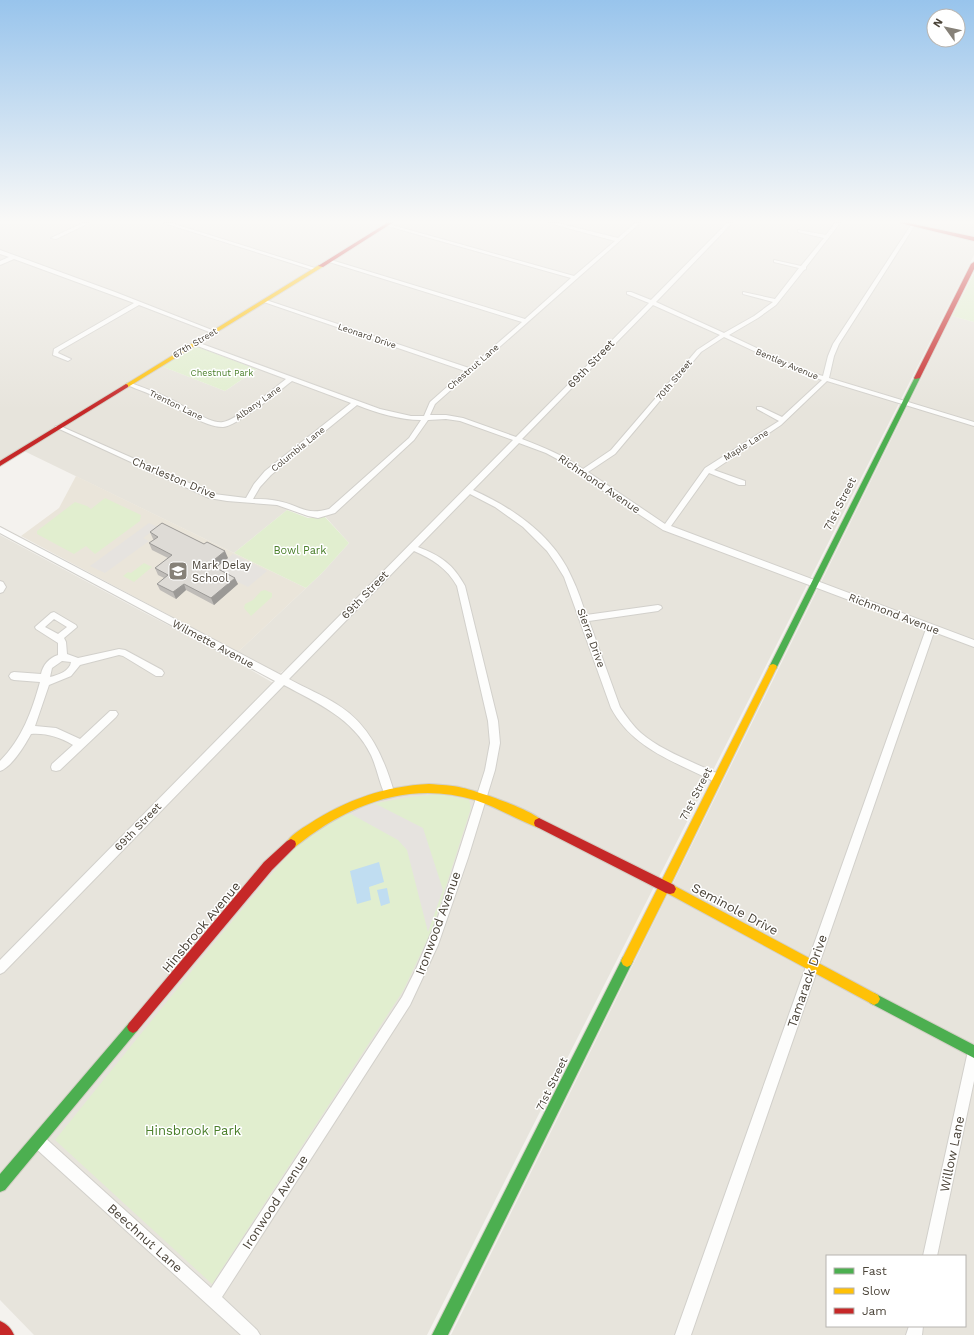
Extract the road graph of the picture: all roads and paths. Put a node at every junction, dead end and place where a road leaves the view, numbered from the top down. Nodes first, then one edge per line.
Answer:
1 (91, 285) edge
2 (289, 285) edge
3 (409, 285) edge
4 (568, 285) edge
5 (669, 285) edge
6 (790, 285) edge
7 (874, 285) edge
8 (963, 285) edge
9 (629, 293) dead end
10 (745, 293) dead end
11 (264, 301) junction
12 (777, 301) junction
13 (653, 302) junction
14 (139, 303) junction
15 (526, 321) junction
16 (214, 332) junction
17 (723, 335) junction
18 (194, 344) junction
19 (68, 359) dead end
20 (469, 370) junction
21 (292, 379) junction
22 (825, 380) junction
23 (129, 384) junction
24 (356, 403) junction
25 (904, 404) junction
26 (759, 408) dead end
27 (426, 418) junction
28 (783, 420) junction
29 (223, 424) joint
30 (974, 424) edge
31 (58, 427) junction
32 (517, 439) junction
33 (0, 464) edge
34 (708, 470) junction
35 (582, 473) junction
36 (742, 483) dead end
37 (468, 490) junction
38 (248, 501) junction
39 (318, 515) joint
40 (666, 528) junction
41 (0, 530) edge
42 (412, 547) junction
43 (814, 583) junction
44 (0, 584) edge
45 (0, 590) edge
46 (658, 608) dead end
47 (584, 619) junction
48 (931, 628) junction
49 (58, 638) dead end
50 (974, 644) edge
51 (63, 657) junction
52 (76, 662) junction
53 (159, 674) dead end
54 (14, 676) dead end
55 (45, 680) junction
56 (282, 680) junction
57 (113, 714) dead end
58 (29, 730) junction
59 (80, 744) junction
60 (0, 767) edge
61 (56, 767) dead end
62 (717, 778) junction
63 (389, 792) junction
64 (481, 797) junction
65 (663, 886) junction
66 (812, 965) junction
67 (0, 968) edge
68 (974, 1051) edge
69 (38, 1141) junction
70 (0, 1185) edge
71 (930, 1255) edge
72 (212, 1299) junction
73 (0, 1329) edge
74 (6, 1335) edge
75 (252, 1335) edge
76 (440, 1335) edge
77 (683, 1335) edge

1 - 14 street
2 - 11 street, 67th Street
3 - 15 street
4 - 15 street, Chestnut Lane
5 - 13 street, 69th Street
6 - 12 street, 70th Street
7 - 22 street
8 - 25 street, 71st Street
9 - 13 street, Bentley Avenue
10 - 12 street
11 - 16 street, 67th Street
11 - 20 street, Leonard Drive
12 - 17 street, 70th Street
13 - 17 street, Bentley Avenue
13 - 32 street, 69th Street
14 - 16 street
14 - 19 street
15 - 20 street, Chestnut Lane
16 - 18 street, 67th Street
17 - 22 street, Bentley Avenue
17 - 35 street, 70th Street
18 - 21 street, Richmond Avenue
18 - 23 street, 67th Street
20 - 27 street, Chestnut Lane
21 - 24 street, Richmond Avenue
21 - 29 street, Albany Lane
22 - 25 street, Bentley Avenue
22 - 28 street, Maple Lane
23 - 29 street, Trenton Lane
23 - 31 street, 67th Street
24 - 27 street, Richmond Avenue
24 - 38 street, Columbia Lane
25 - 30 street, Bentley Avenue
25 - 43 street, 71st Street
26 - 28 street, Maple Lane
27 - 32 street, Richmond Avenue
27 - 39 street, Chestnut Lane
28 - 34 street, Maple Lane
31 - 33 street, 67th Street
31 - 38 street, Charleston Drive
32 - 35 street, Richmond Avenue
32 - 37 street, 69th Street
34 - 36 street, Maple Lane
34 - 40 street, Maple Lane
35 - 40 street, Richmond Avenue
37 - 42 street, 69th Street
37 - 47 street, Sierra Drive
38 - 39 street, Charleston Drive
40 - 43 street, Richmond Avenue
41 - 56 street, Wilmette Avenue
42 - 56 street, 69th Street
42 - 64 street, Ironwood Avenue
43 - 48 street, Richmond Avenue
43 - 62 street, 71st Street
44 - 45 street
46 - 47 street
47 - 62 street, Sierra Drive
48 - 50 street, Richmond Avenue
48 - 66 street, Tamarack Drive
49 - 51 street
51 - 52 street
51 - 55 street
52 - 53 street
52 - 55 street
54 - 55 street
55 - 58 street
56 - 63 street, Wilmette Avenue
56 - 67 street, 69th Street
57 - 59 street
58 - 59 street
58 - 60 street
59 - 61 street
62 - 65 street, 71st Street
63 - 64 street, Hinsbrook Avenue
63 - 69 street, Hinsbrook Avenue
64 - 65 street, Seminole Drive
64 - 72 street, Ironwood Avenue
65 - 66 street, Seminole Drive
65 - 76 street, 71st Street
66 - 68 street, Seminole Drive
66 - 77 street, Tamarack Drive
68 - 71 street, Willow Lane
69 - 70 street, Hinsbrook Avenue
69 - 72 street, Beechnut Lane
72 - 75 street, Beechnut Lane
73 - 74 street

